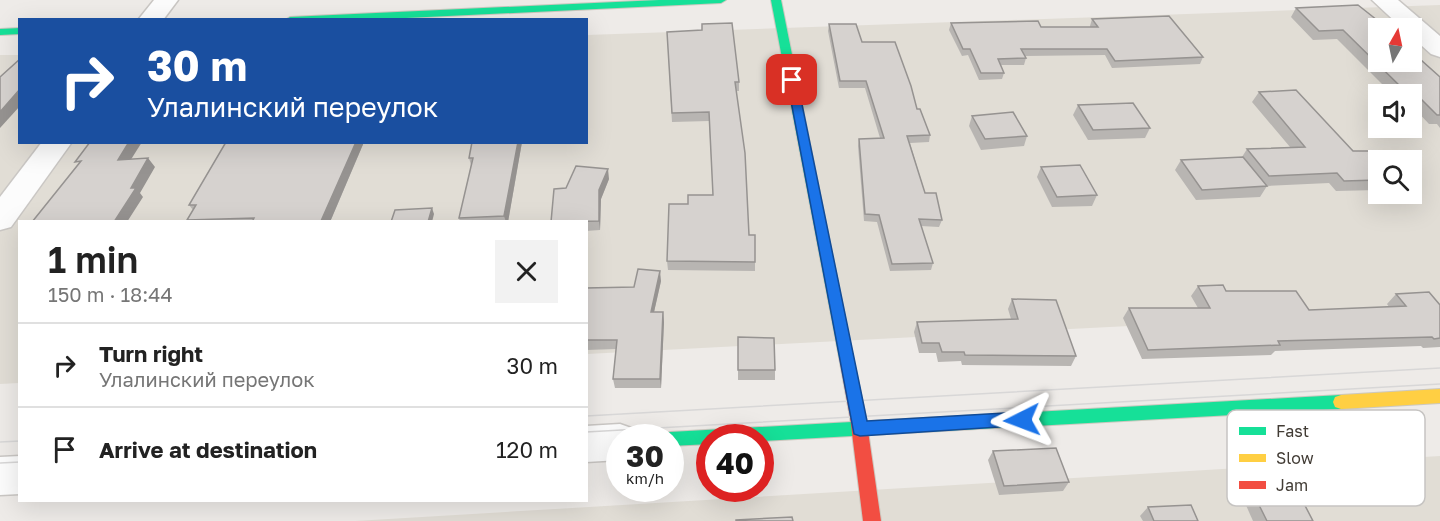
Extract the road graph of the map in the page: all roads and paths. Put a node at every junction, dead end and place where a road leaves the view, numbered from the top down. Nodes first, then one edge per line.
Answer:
1 (166, 0) edge
2 (721, 0) edge
3 (776, 0) edge
4 (1384, 0) edge
5 (152, 18) edge
6 (333, 18) edge
7 (18, 31) edge
8 (0, 32) edge
9 (1440, 49) edge
10 (56, 144) edge
11 (0, 219) edge
12 (1440, 396) edge
13 (860, 429) junction
14 (684, 438) edge
15 (606, 443) edge
16 (588, 444) edge
17 (18, 475) edge
18 (0, 476) edge
19 (872, 521) edge

1 - 5 street
2 - 6 street
3 - 13 street
4 - 9 street
7 - 8 street
10 - 11 street
12 - 13 street
13 - 14 street
13 - 19 street
15 - 16 street
17 - 18 street

